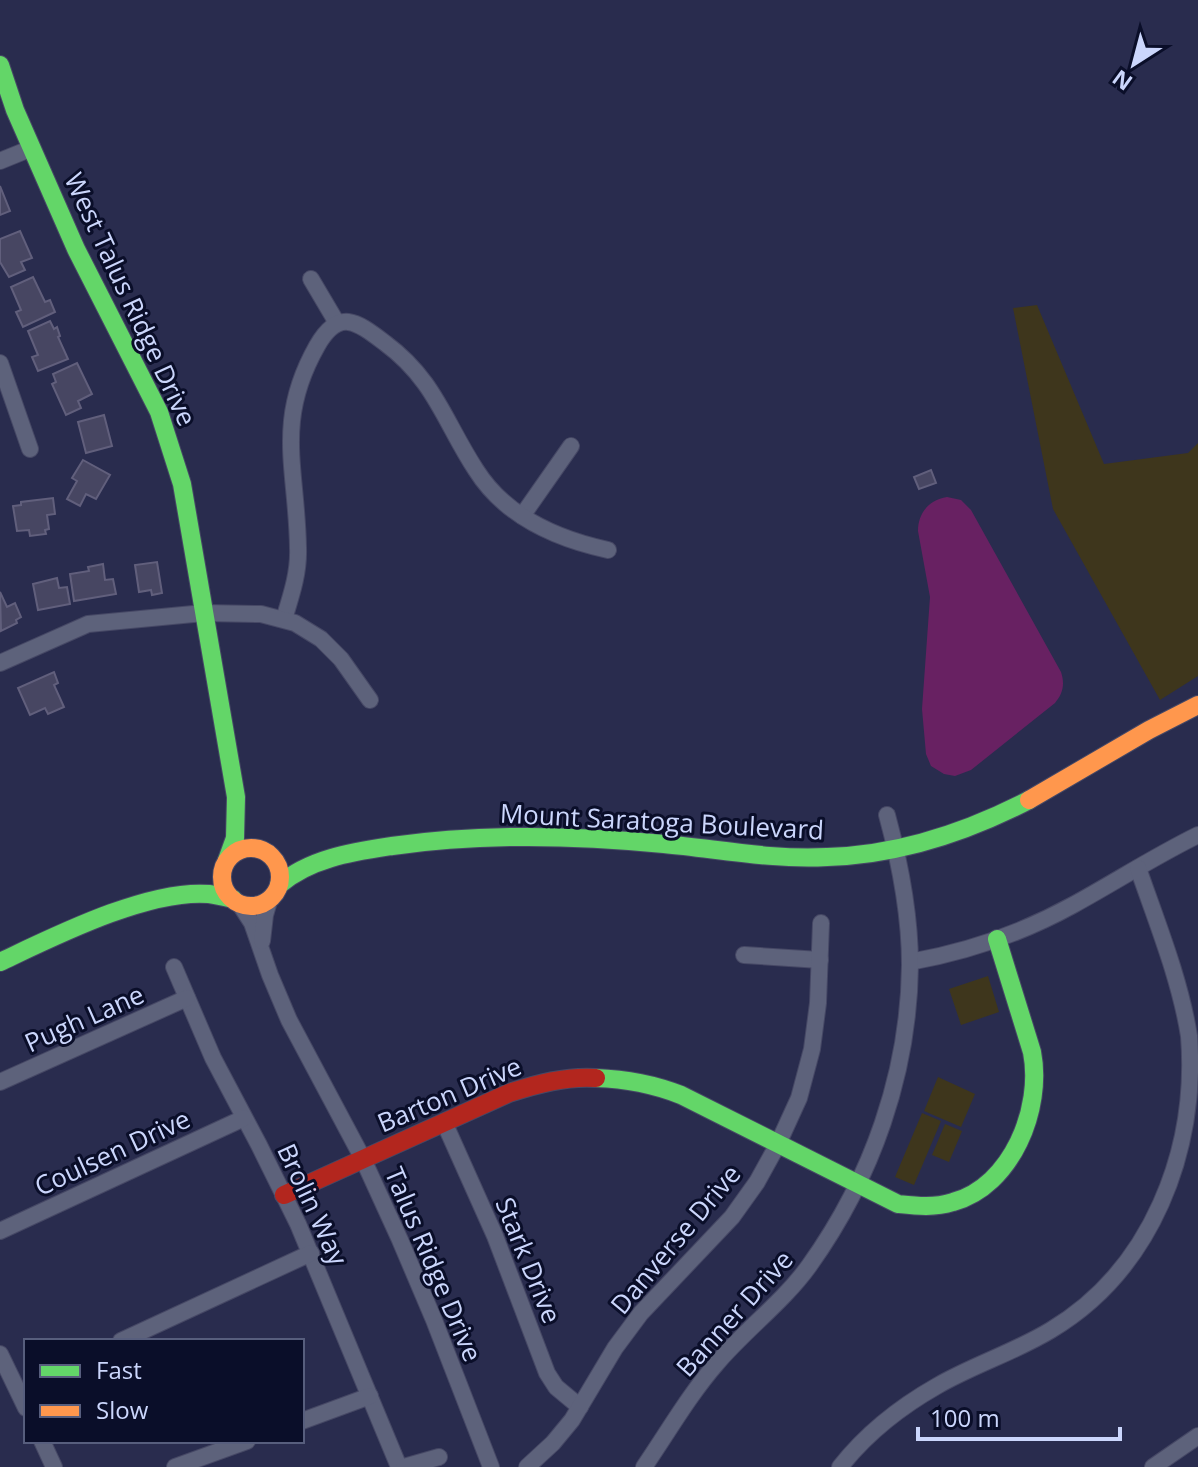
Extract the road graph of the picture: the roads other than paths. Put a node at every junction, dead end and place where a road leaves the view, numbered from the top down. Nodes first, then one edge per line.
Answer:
1 (0, 65) edge
2 (32, 148) junction
3 (0, 161) edge
4 (311, 279) dead end
5 (337, 323) junction
6 (0, 363) edge
7 (571, 446) dead end
8 (30, 449) dead end
9 (522, 516) junction
10 (608, 550) dead end
11 (204, 613) junction
12 (284, 619) junction
13 (0, 663) edge
14 (370, 700) dead end
15 (1198, 705) edge
16 (236, 797) junction
17 (887, 815) dead end
18 (1198, 835) edge
19 (896, 849) junction
20 (266, 853) junction
21 (329, 859) junction
22 (226, 863) junction
23 (1138, 868) junction
24 (274, 892) junction
25 (174, 897) junction
26 (236, 901) junction
27 (821, 923) dead end
28 (997, 939) junction
29 (264, 955) junction
30 (744, 955) dead end
31 (820, 960) junction
32 (0, 962) edge
33 (910, 962) junction
34 (174, 967) dead end
35 (187, 998) junction
36 (0, 1082) edge
37 (244, 1118) junction
38 (444, 1122) junction
39 (778, 1144) junction
40 (363, 1159) junction
41 (859, 1185) junction
42 (284, 1195) junction
43 (0, 1231) edge
44 (311, 1253) junction
45 (125, 1339) edge
46 (0, 1354) edge
47 (22, 1387) edge
48 (370, 1396) junction
49 (580, 1407) junction
50 (304, 1420) edge
51 (1198, 1436) edge
52 (43, 1443) edge
53 (241, 1443) edge
54 (439, 1457) dead end
55 (54, 1467) edge
56 (175, 1467) edge
57 (402, 1467) edge
58 (491, 1467) edge
59 (527, 1467) edge
60 (644, 1467) edge
61 (840, 1467) edge
62 (1153, 1467) edge

1 - 2 street, West Talus Ridge Drive
2 - 3 street
2 - 11 street, West Talus Ridge Drive
4 - 5 street
5 - 9 street
5 - 12 street
6 - 8 street
7 - 9 street
9 - 10 street
11 - 12 street
11 - 13 street
11 - 16 street, West Talus Ridge Drive
12 - 14 street
15 - 19 street, Mount Saratoga Boulevard
16 - 20 street, West Talus Ridge Drive
16 - 22 street, West Talus Ridge Drive
17 - 19 street, Banner Drive
18 - 23 street
19 - 21 street, Mount Saratoga Boulevard
19 - 33 street, Banner Drive
20 - 21 street, Mount Saratoga Boulevard
20 - 22 street
20 - 24 street
21 - 24 street, Mount Saratoga Boulevard
22 - 25 street
22 - 26 street
23 - 28 street
23 - 61 street
24 - 26 street
24 - 29 street, Talus Ridge Drive
25 - 26 street
25 - 32 street
26 - 29 street, Talus Ridge Drive
27 - 31 street, Danverse Drive
28 - 33 street
28 - 41 street, Barton Drive
29 - 40 street, Talus Ridge Drive
30 - 31 street
31 - 39 street, Danverse Drive
33 - 41 street, Banner Drive
34 - 35 street, Brolin Way
35 - 36 street, Pugh Lane
35 - 37 street, Brolin Way
37 - 42 street, Brolin Way
37 - 43 street, Coulsen Drive
38 - 39 street, Barton Drive
38 - 40 street, Barton Drive
38 - 49 street, Stark Drive
39 - 41 street, Barton Drive
39 - 49 street, Danverse Drive
40 - 42 street, Barton Drive
40 - 58 street, Talus Ridge Drive
41 - 60 street, Banner Drive
42 - 44 street, Brolin Way
44 - 45 street
44 - 48 street, Brolin Way
46 - 47 street
48 - 50 street
48 - 57 street, Brolin Way
49 - 59 street, Danverse Drive
51 - 62 street
52 - 55 street
53 - 56 street
54 - 57 street

